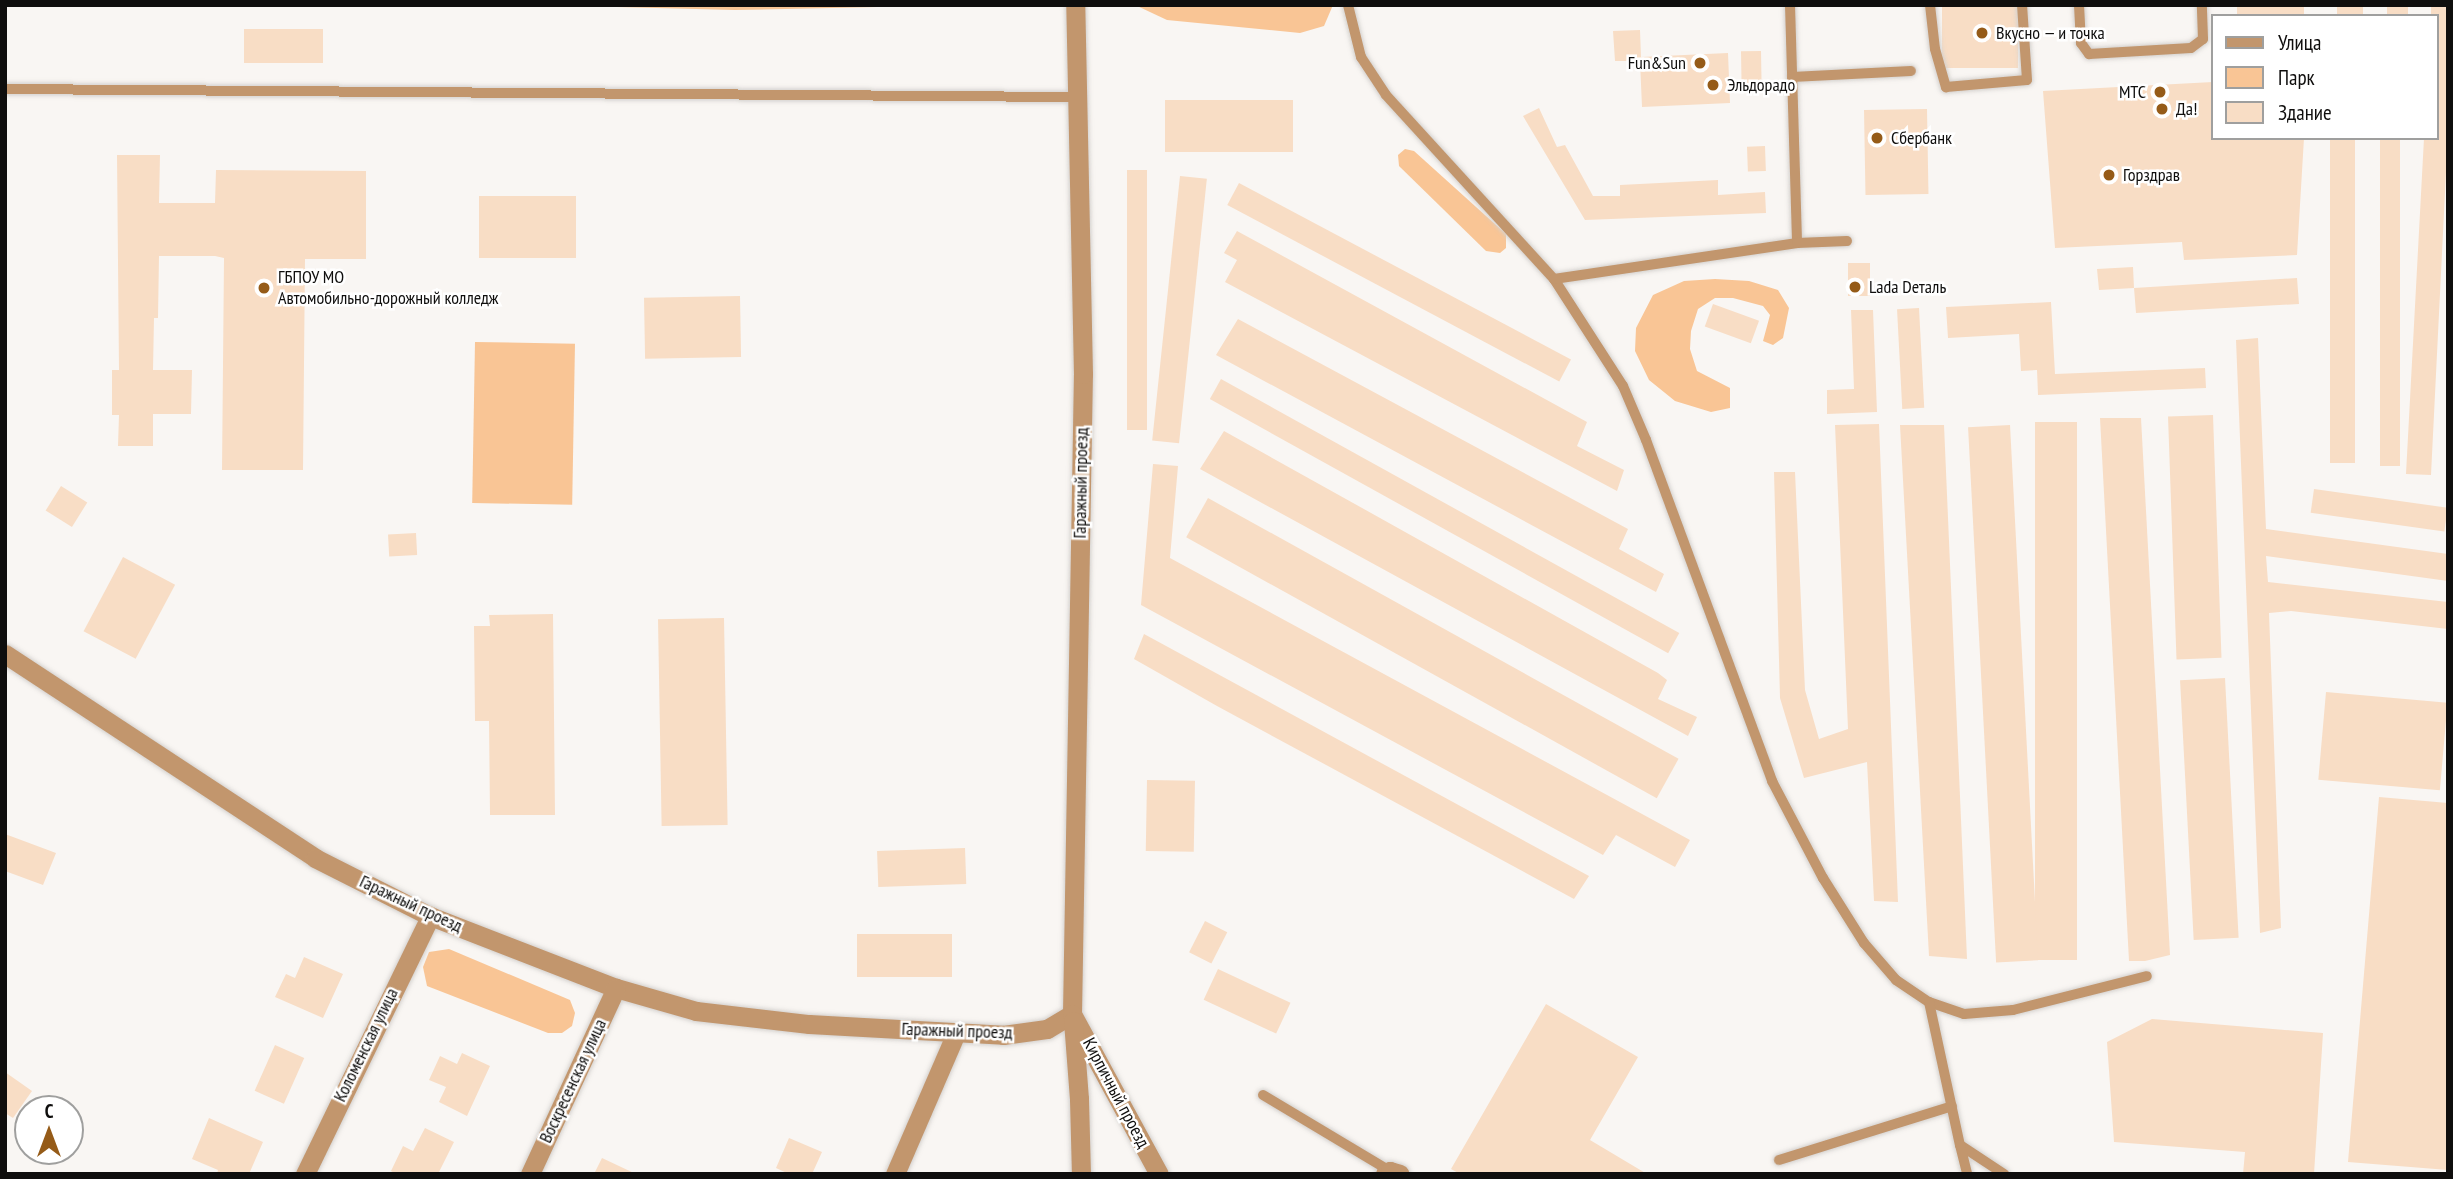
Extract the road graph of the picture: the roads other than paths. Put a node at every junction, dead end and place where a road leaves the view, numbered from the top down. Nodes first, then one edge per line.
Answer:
1 (1075, 5) edge
2 (1348, 5) edge
3 (1790, 5) edge
4 (1930, 5) edge
5 (2022, 5) edge
6 (2079, 5) edge
7 (2202, 5) edge
8 (1911, 71) dead end
9 (1792, 76) junction
10 (5, 89) edge
11 (1080, 97) junction
12 (1847, 241) dead end
13 (1797, 243) junction
14 (1554, 278) junction
15 (5, 654) edge
16 (430, 916) junction
17 (2147, 976) dead end
18 (616, 988) junction
19 (1929, 1002) junction
20 (1072, 1014) junction
21 (956, 1032) junction
22 (1264, 1095) dead end
23 (1952, 1106) junction
24 (1960, 1145) junction
25 (1779, 1160) dead end
26 (1392, 1173) edge
27 (304, 1174) edge
28 (530, 1174) edge
29 (895, 1174) edge
30 (1081, 1174) edge
31 (1159, 1174) edge
32 (1967, 1174) edge
33 (2004, 1174) edge

1 - 11 street, Гаражный проезд
2 - 14 lane
3 - 9 lane
4 - 5 lane
6 - 7 lane
8 - 9 lane
9 - 13 lane
10 - 11 lane
11 - 20 street, Гаражный проезд
12 - 13 lane
13 - 14 lane
14 - 19 lane
15 - 16 street, Гаражный проезд
16 - 18 street, Гаражный проезд
16 - 27 street, Коломенская улица
17 - 19 lane
18 - 21 street, Гаражный проезд
18 - 28 street, Воскресенская улица
19 - 23 lane
20 - 21 street, Гаражный проезд
20 - 30 street
20 - 31 street, Кирпичный проезд
21 - 29 street
22 - 26 lane
23 - 24 lane
23 - 25 lane
24 - 32 lane
24 - 33 lane

